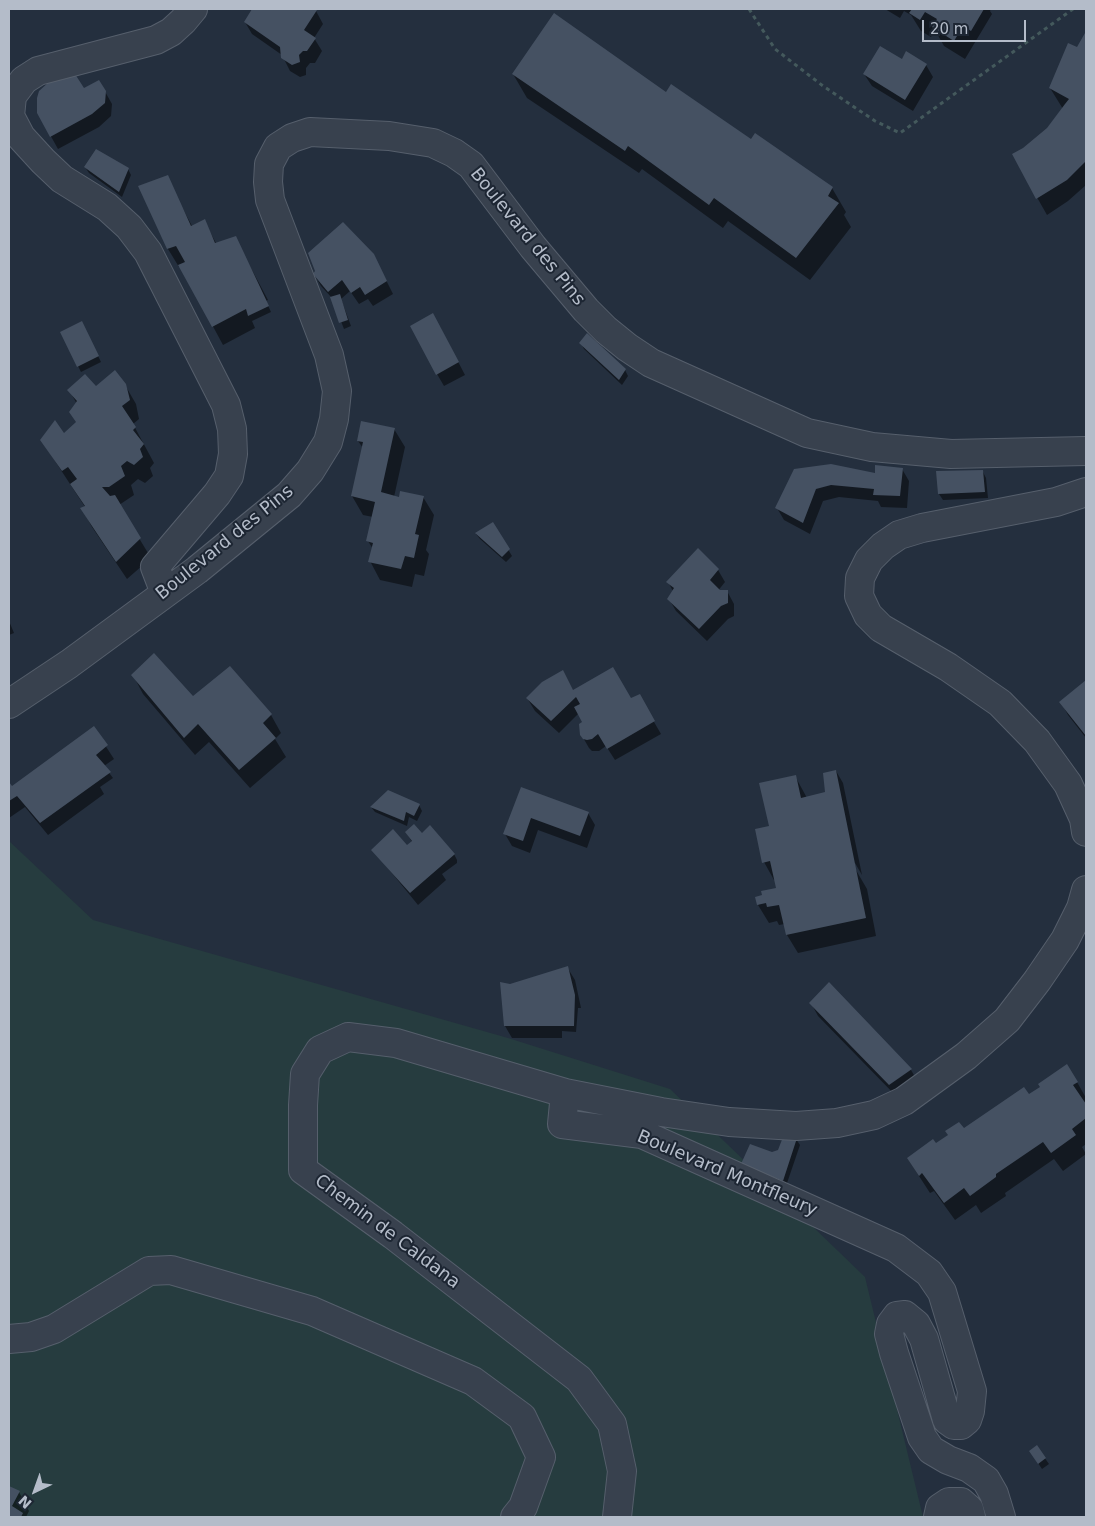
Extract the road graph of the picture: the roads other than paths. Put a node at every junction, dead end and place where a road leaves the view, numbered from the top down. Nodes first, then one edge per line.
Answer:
1 (193, 9) edge
2 (9, 115) edge
3 (1086, 451) edge
4 (1086, 492) edge
5 (165, 592) junction
6 (9, 704) edge
7 (1086, 832) edge
8 (1086, 890) edge
9 (565, 1093) junction
10 (9, 1339) edge
11 (515, 1517) edge
12 (617, 1517) edge
13 (938, 1517) edge
14 (971, 1517) edge
15 (1001, 1517) edge

1 - 2 street
2 - 5 street
3 - 5 street, Boulevard des Pins
4 - 7 street
5 - 6 street, Boulevard des Pins
8 - 9 street, Boulevard Montfleury
9 - 12 street, Chemin de Caldana
9 - 15 street, Boulevard Montfleury
10 - 11 street
13 - 14 street

